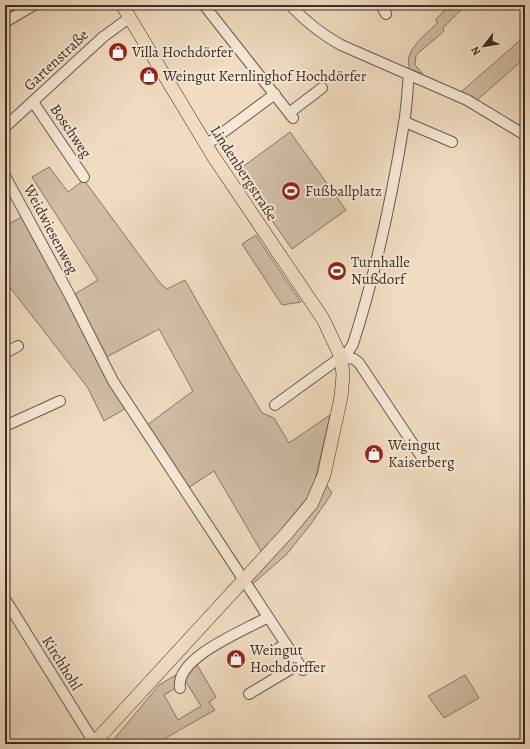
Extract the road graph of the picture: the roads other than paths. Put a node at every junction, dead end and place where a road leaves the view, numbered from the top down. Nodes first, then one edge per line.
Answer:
1 (34, 5) edge
2 (122, 5) edge
3 (204, 5) edge
4 (290, 5) edge
5 (130, 18) junction
6 (5, 22) edge
7 (409, 75) junction
8 (322, 88) dead end
9 (275, 94) junction
10 (33, 102) junction
11 (405, 122) junction
12 (5, 127) edge
13 (525, 134) edge
14 (452, 142) dead end
15 (206, 145) junction
16 (5, 176) edge
17 (84, 177) dead end
18 (18, 346) dead end
19 (5, 353) edge
20 (341, 357) junction
21 (60, 401) dead end
22 (275, 405) dead end
23 (5, 426) edge
24 (425, 462) dead end
25 (243, 579) junction
26 (5, 599) edge
27 (268, 617) junction
28 (286, 644) junction
29 (276, 650) dead end
30 (180, 688) dead end
31 (249, 694) dead end
32 (94, 744) edge

1 - 6 street
2 - 5 main road, Lindenbergstraße
3 - 9 street
4 - 7 street
5 - 10 street, Gartenstraße
5 - 15 main road, Lindenbergstraße
7 - 11 street
7 - 13 street
8 - 9 street
9 - 15 street
10 - 12 street, Gartenstraße
10 - 17 street, Boschweg
11 - 14 street
11 - 20 street
15 - 20 main road, Lindenbergstraße
16 - 25 street, Weidwiesenweg
18 - 19 street
20 - 22 street
20 - 24 street
20 - 25 main road, Lindenbergstraße
21 - 23 street
25 - 27 street
25 - 32 main road, Lindenbergstraße
26 - 32 street, Kirchhohl
27 - 28 street
27 - 30 street
28 - 29 street
28 - 31 street

